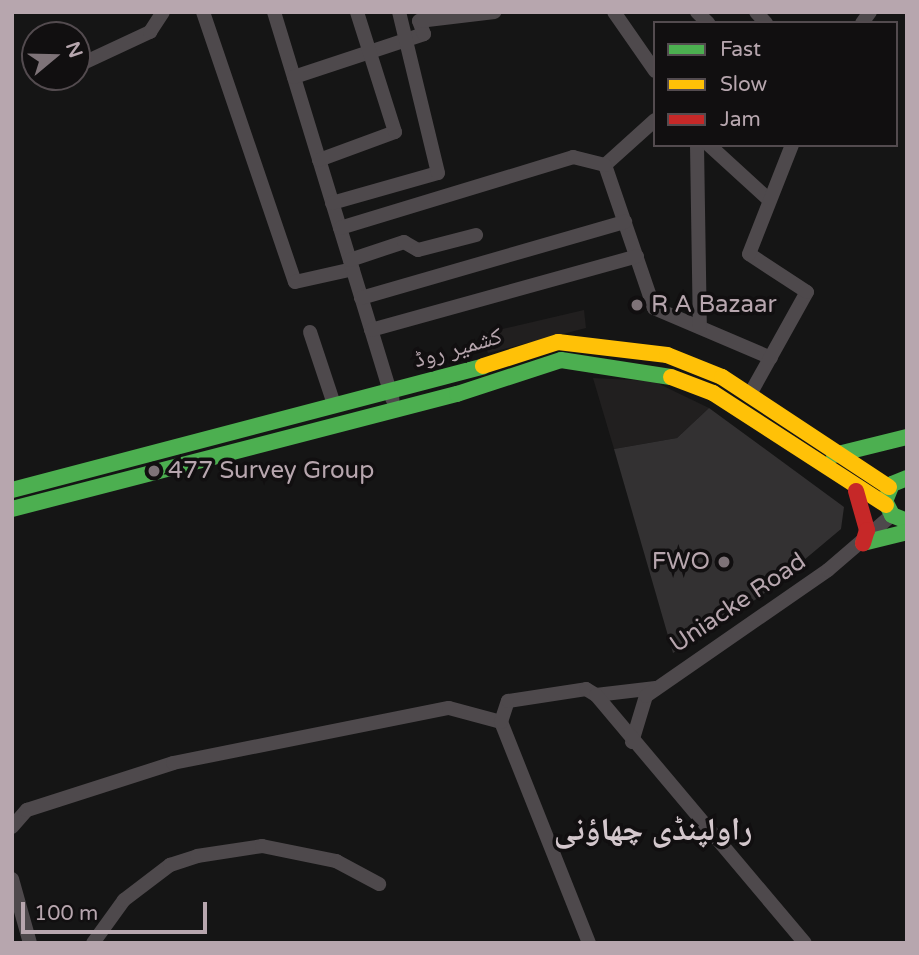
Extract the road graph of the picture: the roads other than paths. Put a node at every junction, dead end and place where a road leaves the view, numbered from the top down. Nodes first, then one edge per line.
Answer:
1 (163, 12) edge
2 (202, 12) edge
3 (274, 12) edge
4 (357, 12) edge
5 (399, 12) edge
6 (494, 12) edge
7 (614, 12) edge
8 (406, 40) junction
9 (370, 52) junction
10 (91, 59) edge
11 (653, 68) edge
12 (294, 78) junction
13 (653, 122) edge
14 (698, 147) edge
15 (711, 147) edge
16 (791, 147) edge
17 (319, 160) junction
18 (605, 165) junction
19 (767, 198) junction
20 (332, 203) junction
21 (625, 222) junction
22 (340, 228) junction
23 (477, 235) dead end
24 (637, 256) junction
25 (351, 265) junction
26 (361, 298) junction
27 (700, 327) junction
28 (371, 330) junction
29 (310, 332) dead end
30 (771, 358) junction
31 (390, 391) junction
32 (749, 396) junction
33 (338, 403) junction
34 (395, 408) junction
35 (347, 419) junction
36 (211, 436) junction
37 (907, 437) edge
38 (172, 447) junction
39 (216, 454) junction
40 (834, 455) junction
41 (177, 465) junction
42 (907, 478) edge
43 (889, 487) junction
44 (12, 490) edge
45 (856, 491) junction
46 (12, 509) edge
47 (895, 514) edge
48 (907, 532) edge
49 (863, 543) junction
50 (656, 688) junction
51 (596, 695) junction
52 (501, 722) junction
53 (632, 742) junction
54 (12, 827) edge
55 (12, 879) edge
56 (379, 884) dead end
57 (30, 943) edge
58 (93, 943) edge
59 (589, 943) edge
60 (805, 943) edge

1 - 10 street
2 - 25 street
3 - 12 street
4 - 9 street
5 - 8 street
6 - 8 street
7 - 11 street
8 - 9 street
8 - 20 street
9 - 12 street
9 - 17 street
12 - 17 street
13 - 18 street
14 - 27 street
15 - 19 street
16 - 19 street
17 - 20 street
18 - 21 street
18 - 22 street
19 - 30 street
20 - 22 street
21 - 24 street
21 - 26 street
22 - 25 street
23 - 25 street
24 - 27 street
24 - 28 street
25 - 26 street
26 - 28 street
27 - 30 street
28 - 31 street
29 - 33 street
30 - 32 street
31 - 32 street, کشمیر روڈ
31 - 33 street, کشمیر روڈ
31 - 34 street
32 - 40 street, کشمیر روڈ
33 - 35 street
33 - 36 street, کشمیر روڈ
34 - 35 street, کشمیر روڈ
34 - 45 street, کشمیر روڈ
35 - 39 street, کشمیر روڈ
36 - 38 street, کشمیر روڈ
36 - 39 street
37 - 40 street
38 - 41 street
38 - 44 street, کشمیر روڈ
39 - 41 street, کشمیر روڈ
40 - 43 street, کشمیر روڈ
41 - 46 street, کشمیر روڈ
42 - 43 street
43 - 47 street
45 - 47 street, کشمیر روڈ
45 - 49 street
47 - 49 street, Uniacke Road
48 - 49 street
49 - 50 street, Uniacke Road
50 - 51 street
50 - 53 street, Uniacke Road
51 - 52 street
51 - 53 street
52 - 54 street
52 - 59 street
53 - 60 street
55 - 57 street
56 - 58 street

